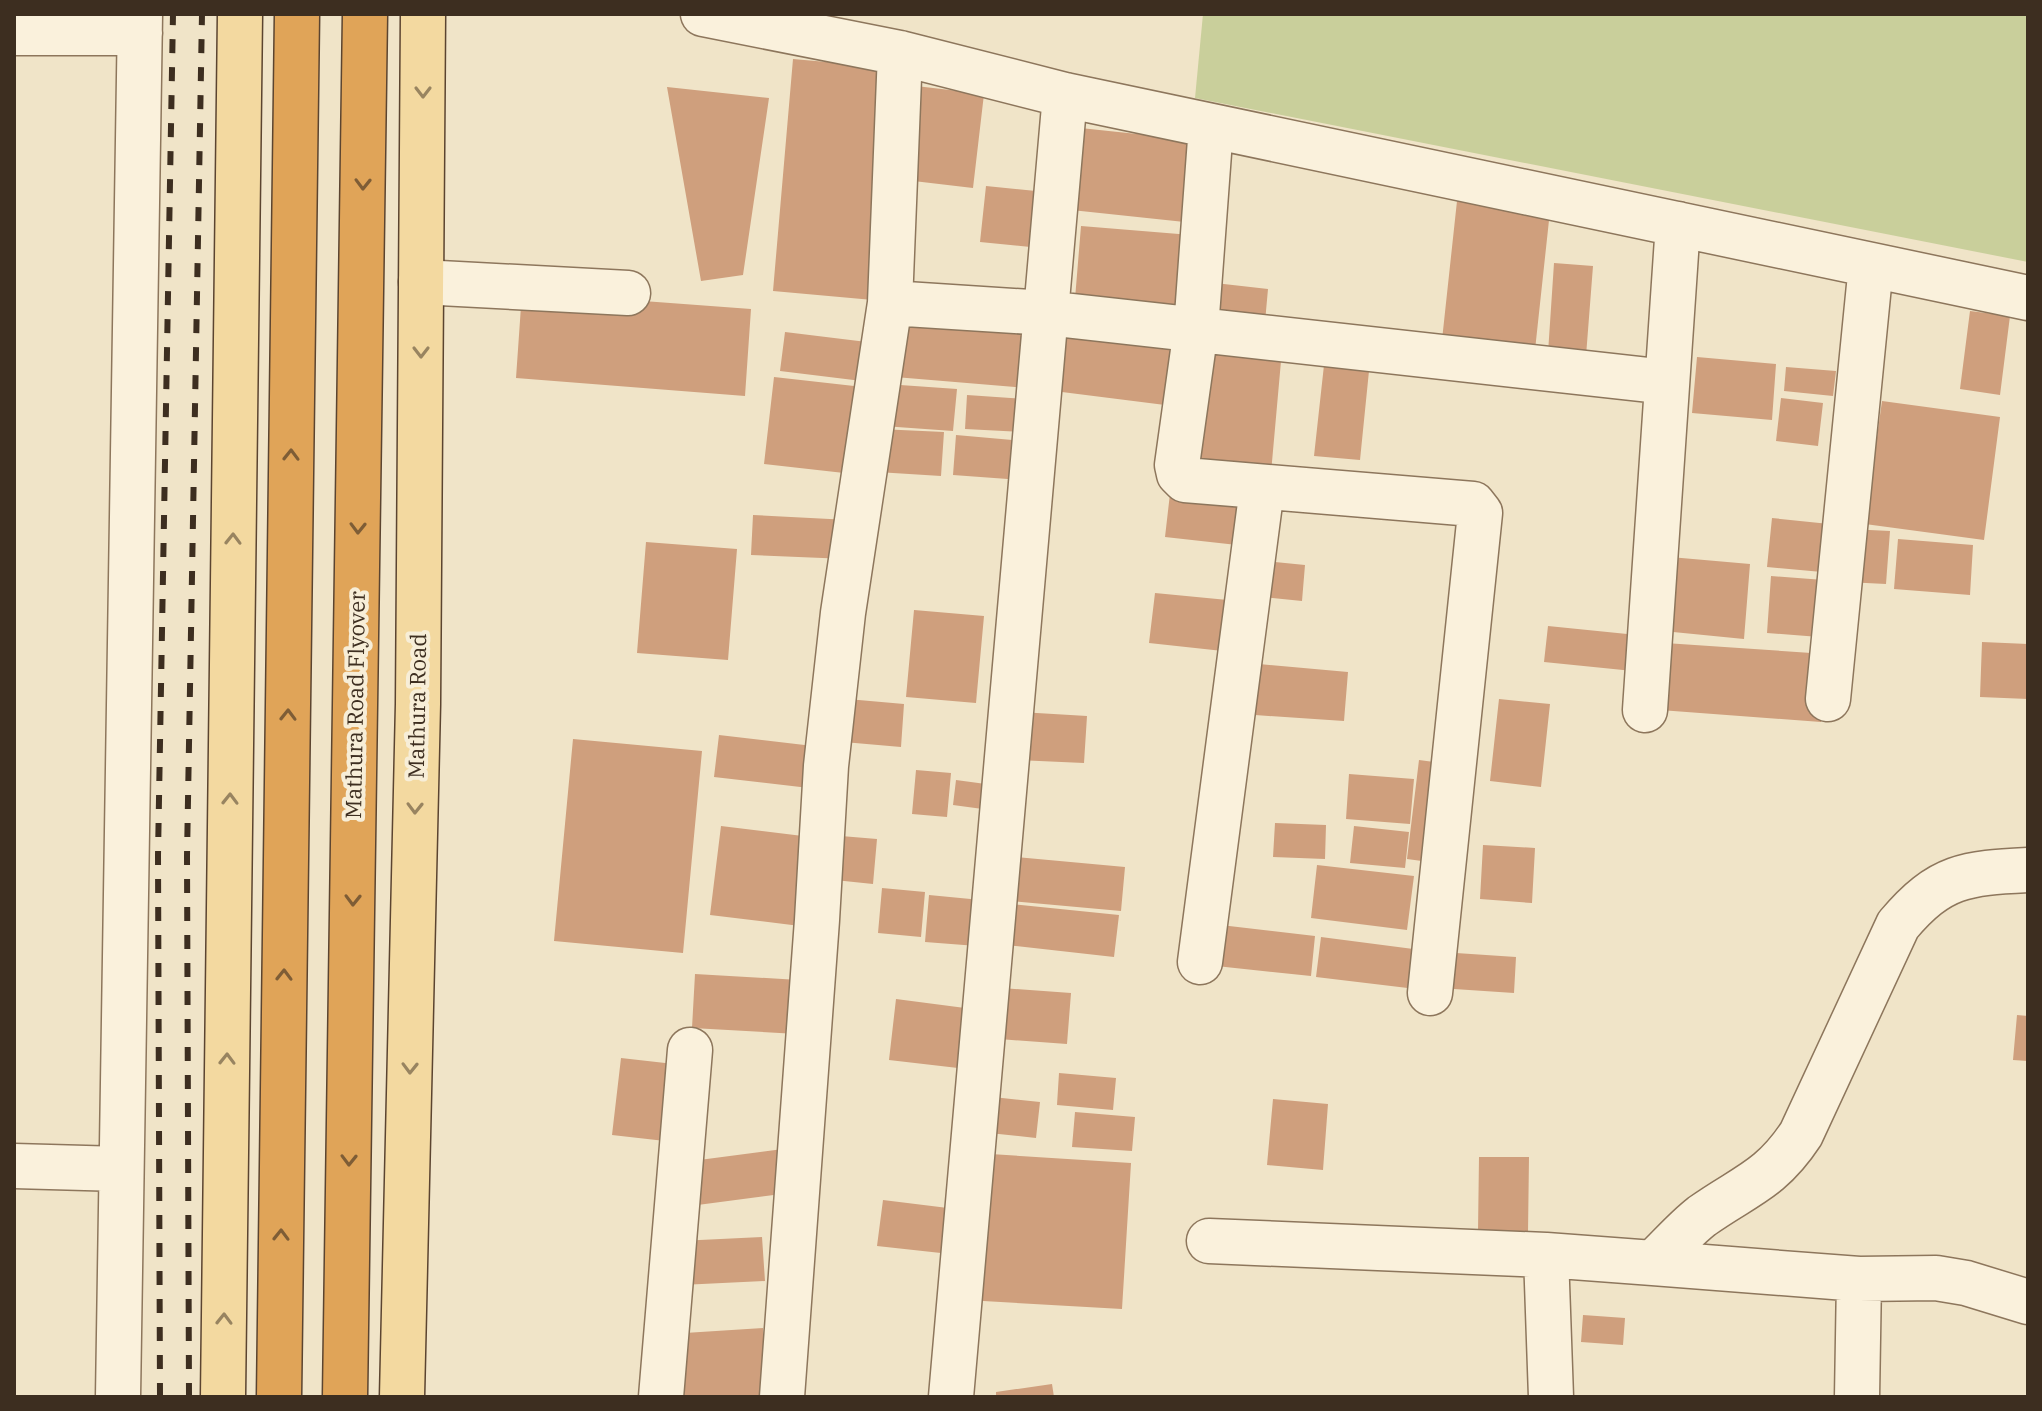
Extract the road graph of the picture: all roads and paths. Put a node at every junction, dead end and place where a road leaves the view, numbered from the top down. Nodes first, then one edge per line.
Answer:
1 (240, 14) edge
2 (297, 14) edge
3 (365, 14) edge
4 (423, 14) edge
5 (703, 14) edge
6 (140, 23) edge
7 (14, 33) edge
8 (900, 53) junction
9 (1065, 95) junction
10 (1211, 126) junction
11 (1678, 224) junction
12 (1871, 265) junction
13 (421, 282) junction
14 (628, 293) dead end
15 (2028, 298) edge
16 (890, 303) junction
17 (1046, 313) junction
18 (1196, 329) junction
19 (1667, 382) junction
20 (1262, 488) junction
21 (1828, 699) dead end
22 (1645, 710) dead end
23 (2028, 870) edge
24 (1200, 962) dead end
25 (1430, 993) dead end
26 (690, 1050) dead end
27 (14, 1166) edge
28 (121, 1169) junction
29 (1209, 1241) dead end
30 (1546, 1255) junction
31 (1653, 1263) junction
32 (1859, 1279) junction
33 (2028, 1302) edge
34 (118, 1397) edge
35 (223, 1397) edge
36 (279, 1397) edge
37 (345, 1397) edge
38 (402, 1397) edge
39 (661, 1397) edge
40 (782, 1397) edge
41 (951, 1397) edge
42 (1551, 1397) edge
43 (1857, 1397) edge

35 -> 1 main road
36 -> 2 highway
3 -> 37 highway, Mathura Road Flyover
4 -> 13 main road, Mathura Road
5 - 8 street
6 - 7 street
6 - 28 street
8 - 9 street
8 - 16 street
9 - 10 street
9 - 17 street
10 - 11 street
10 - 18 street
11 - 12 street
11 - 19 street
12 - 15 street
12 - 21 street
13 - 14 street
13 -> 38 main road, Mathura Road
16 - 17 street
16 - 40 street
17 - 18 street
17 - 41 street
18 - 19 street
18 - 20 street
19 - 22 street
20 - 24 street
20 - 25 street
23 - 31 street
26 - 39 street
27 - 28 street
28 - 34 street
29 - 30 street
30 - 31 street
30 - 42 street
31 - 32 street
32 - 33 street
32 - 43 street

